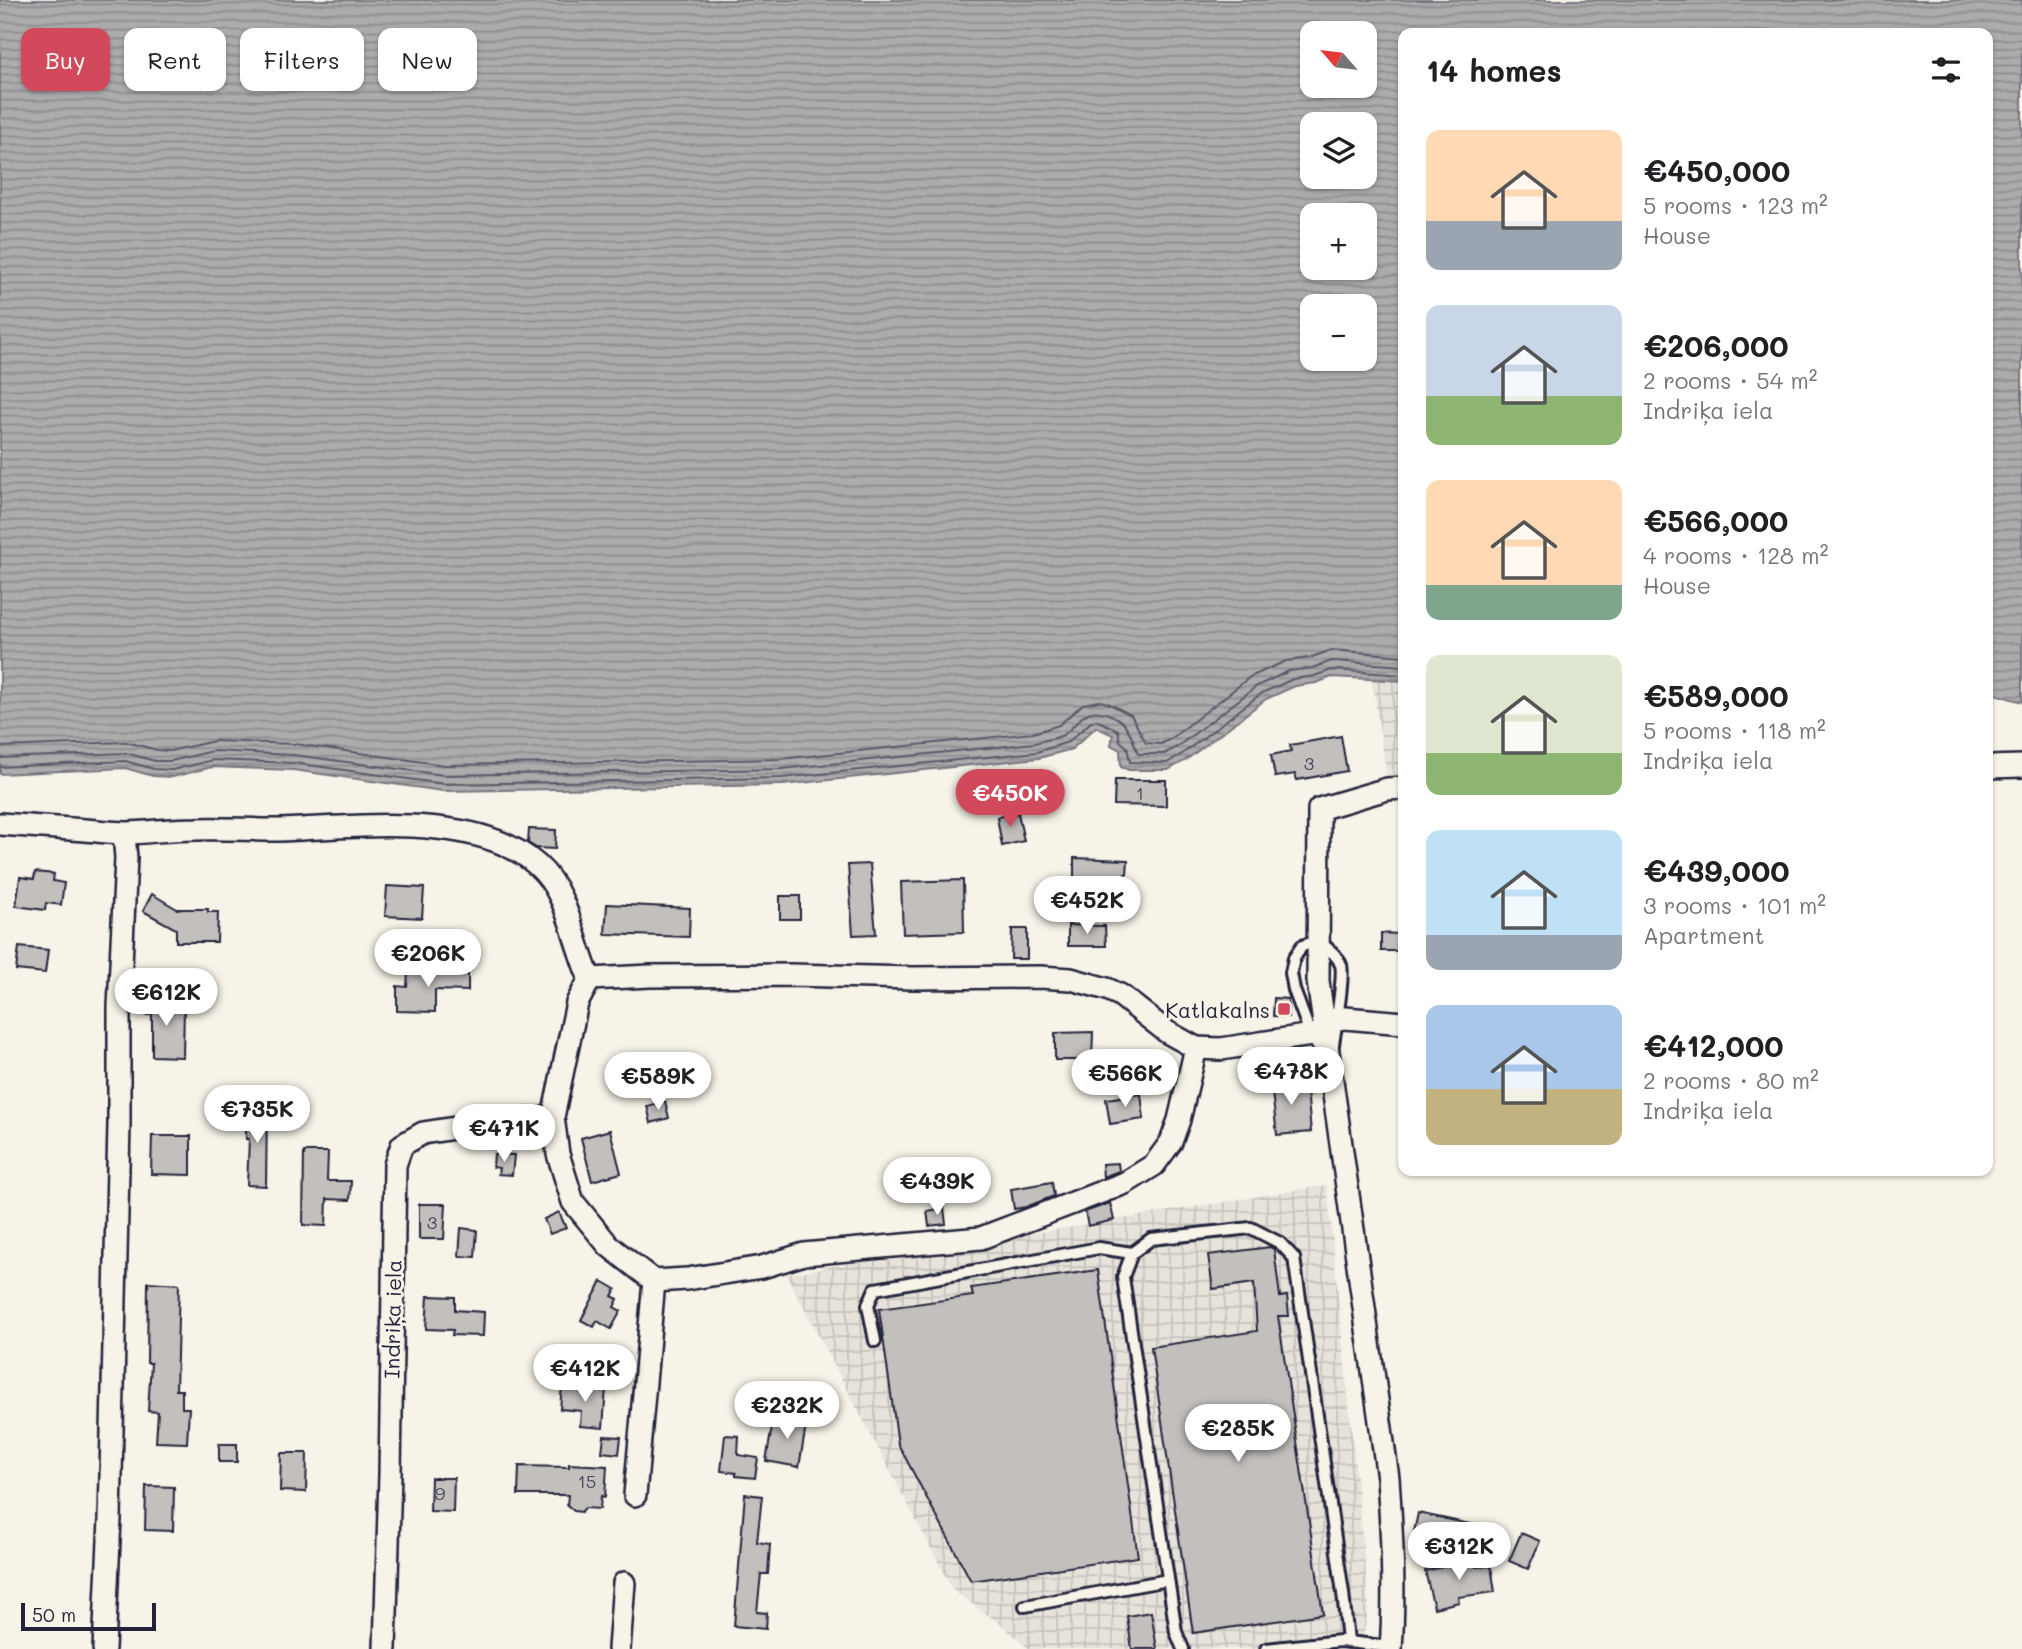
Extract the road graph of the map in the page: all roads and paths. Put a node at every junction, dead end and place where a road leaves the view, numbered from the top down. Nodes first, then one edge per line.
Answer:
1 (2022, 766) edge
2 (1993, 767) edge
3 (1398, 788) edge
4 (0, 824) edge
5 (124, 833) junction
6 (590, 979) junction
7 (1398, 1022) edge
8 (1324, 1028) junction
9 (1196, 1048) junction
10 (553, 1117) junction
11 (1132, 1253) junction
12 (654, 1281) junction
13 (876, 1341) dead end
14 (635, 1495) dead end
15 (1168, 1580) junction
16 (624, 1583) dead end
17 (1025, 1606) dead end
18 (1348, 1642) junction
19 (1391, 1648) edge
20 (104, 1649) edge
21 (385, 1649) edge
22 (619, 1649) edge
23 (1183, 1649) edge
24 (1266, 1649) edge

1 - 2 street
3 - 8 street
4 - 5 street
5 - 6 street
5 - 20 street
6 - 9 street
6 - 10 street
7 - 8 street
8 - 9 street
8 - 19 street
9 - 12 street
10 - 12 street
10 - 21 street, Indriķa iela
11 - 13 lane
11 - 15 lane
11 - 18 lane
12 - 14 street
15 - 17 lane
15 - 23 lane
16 - 22 street
18 - 19 lane
18 - 24 lane

